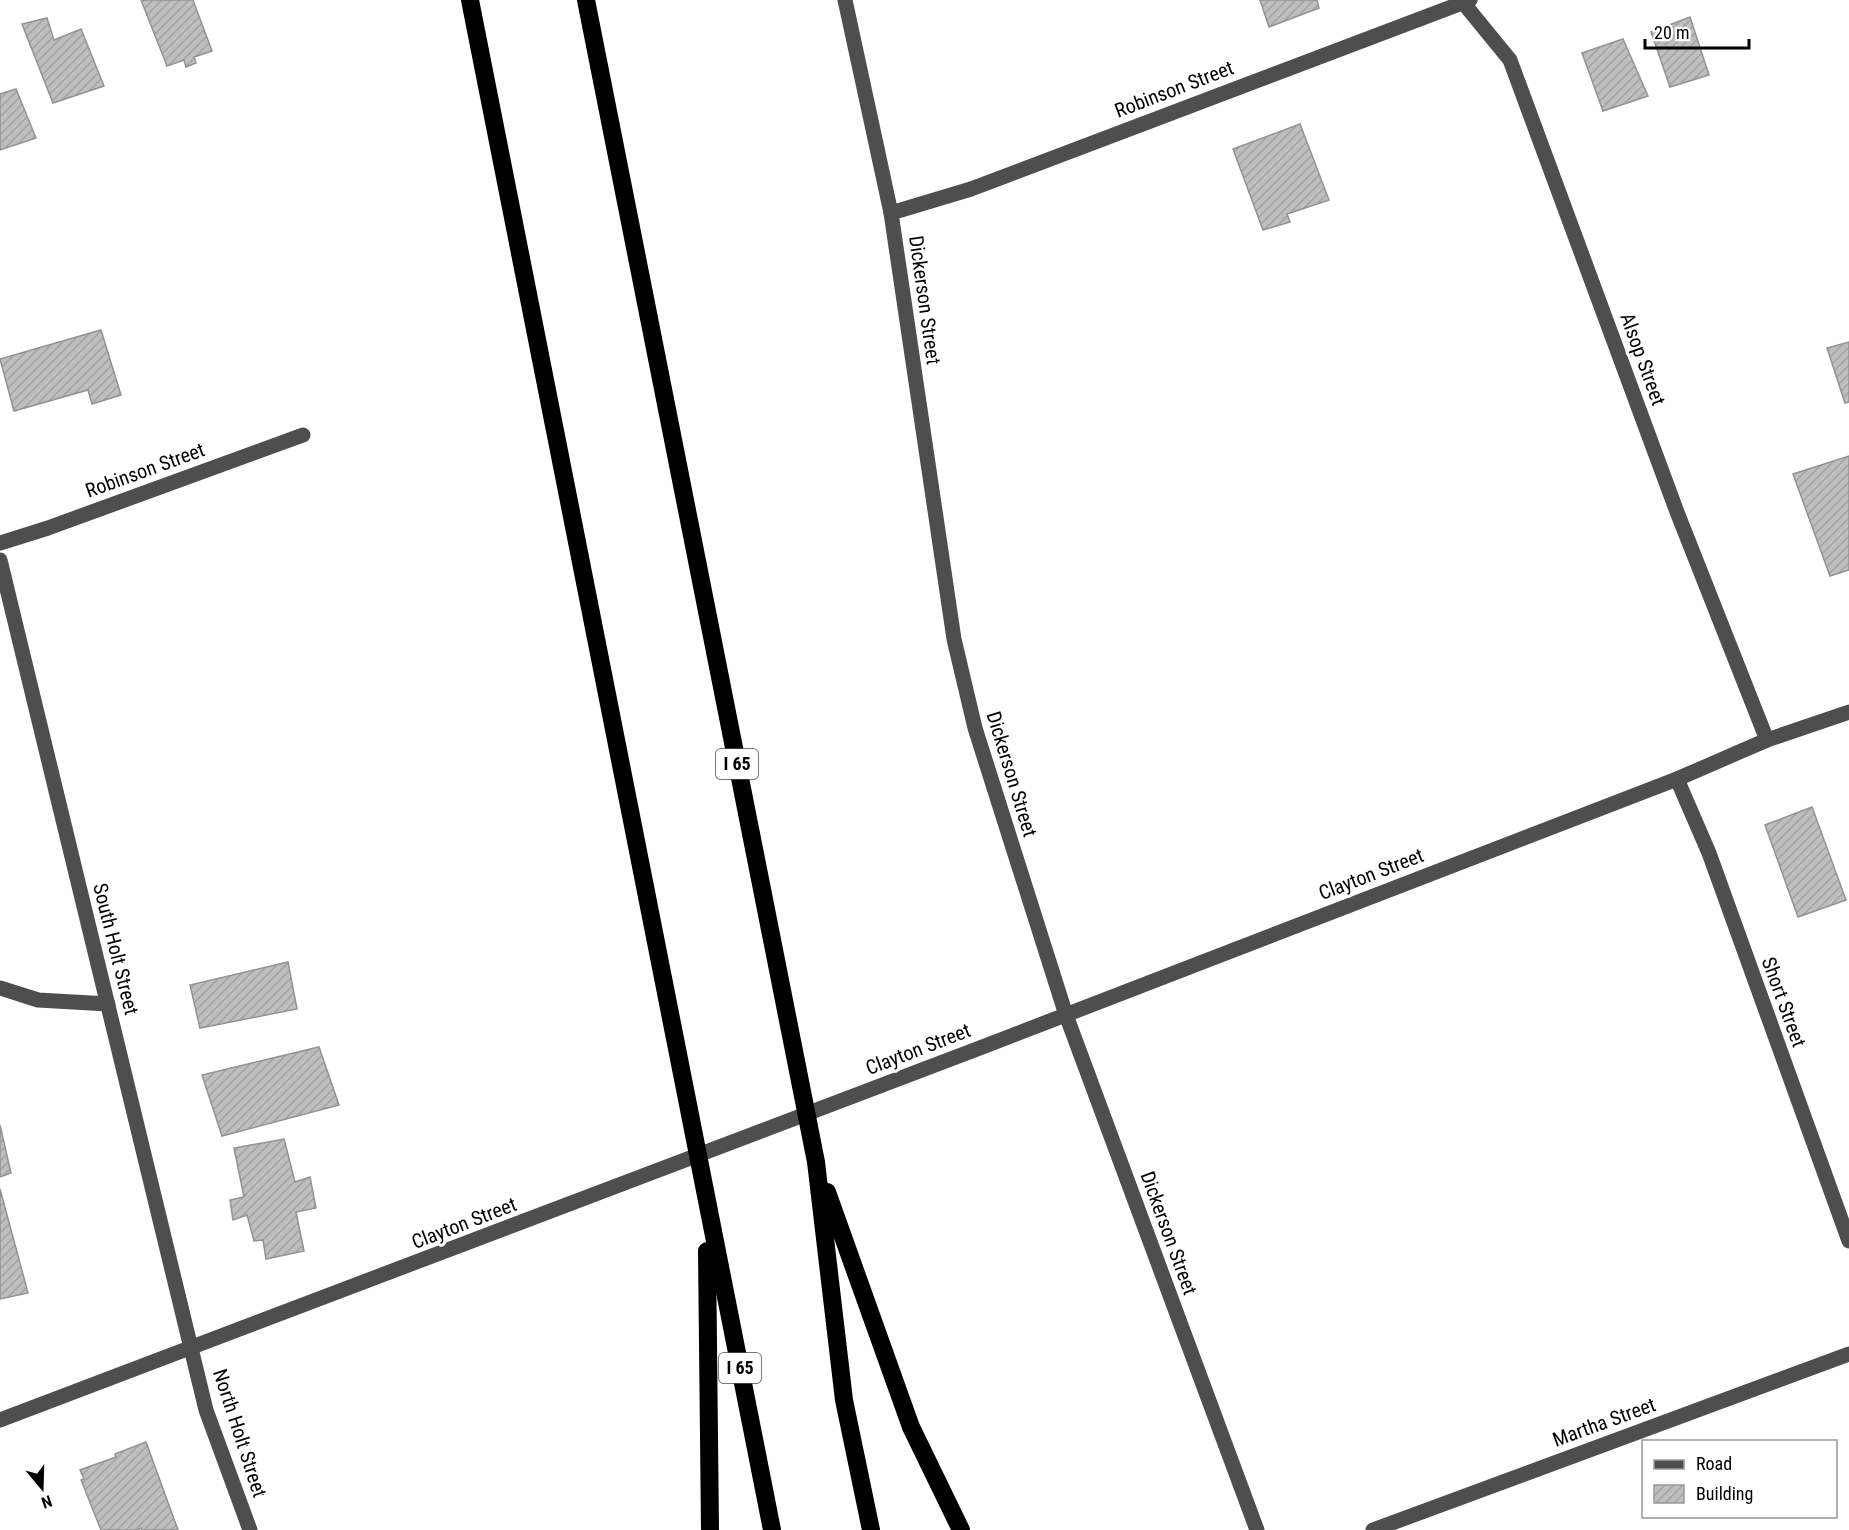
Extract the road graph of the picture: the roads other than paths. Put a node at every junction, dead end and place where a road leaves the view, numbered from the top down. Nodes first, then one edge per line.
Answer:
1 (470, 0) edge
2 (586, 0) edge
3 (845, 0) edge
4 (1465, 1) edge
5 (891, 213) junction
6 (303, 435) dead end
7 (0, 543) edge
8 (0, 560) edge
9 (1849, 712) edge
10 (1767, 740) junction
11 (1677, 779) junction
12 (0, 988) edge
13 (108, 1004) junction
14 (1066, 1015) junction
15 (816, 1162) junction
16 (707, 1207) junction
17 (1849, 1241) edge
18 (192, 1348) junction
19 (1849, 1354) edge
20 (0, 1420) edge
21 (250, 1530) edge
22 (710, 1530) edge
23 (772, 1530) edge
24 (871, 1530) edge
25 (961, 1530) edge
26 (1257, 1530) edge
27 (1373, 1530) edge

1 - 16 highway, I 65
2 - 15 highway, I 65
3 - 5 street, Dickerson Street
4 - 5 street, Robinson Street
4 - 10 street, Alsop Street
5 - 14 street, Dickerson Street
6 - 7 street, Robinson Street
8 - 13 street, South Holt Street
9 - 10 street, Clayton Street
10 - 11 street, Clayton Street
11 - 14 street, Clayton Street
11 - 17 street, Short Street
12 - 13 street
13 - 18 street, South Holt Street
14 - 18 street, Clayton Street
14 - 26 street, Dickerson Street
15 - 24 highway, I 65
15 - 25 highway
16 - 22 highway
16 - 23 highway, I 65
18 - 20 street, Clayton Street
18 - 21 street, North Holt Street
19 - 27 street, Martha Street

